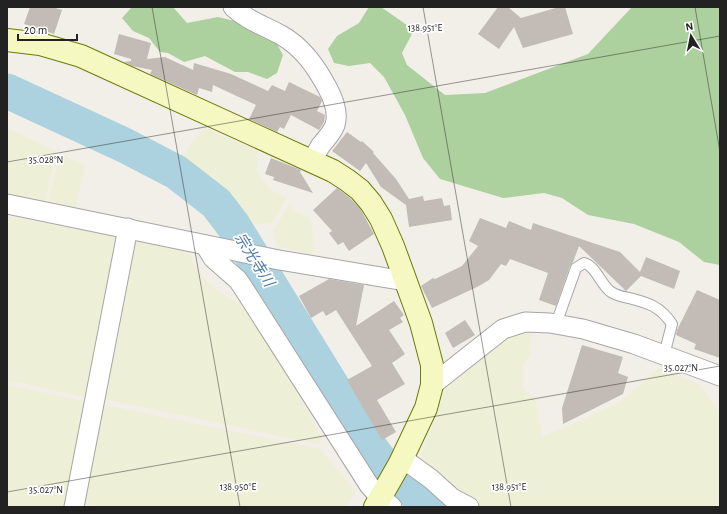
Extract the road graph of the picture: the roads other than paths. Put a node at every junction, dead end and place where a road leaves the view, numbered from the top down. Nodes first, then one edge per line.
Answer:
1 (233, 7) edge
2 (7, 40) edge
3 (311, 161) junction
4 (7, 204) edge
5 (128, 228) junction
6 (211, 247) junction
7 (405, 281) junction
8 (556, 324) junction
9 (664, 355) junction
10 (720, 376) edge
11 (432, 385) junction
12 (401, 461) junction
13 (383, 500) edge
14 (74, 507) edge
15 (469, 507) edge

1 - 3 street
2 - 3 street
3 - 7 street
4 - 5 street
5 - 6 street
5 - 14 street
6 - 7 street
6 - 13 street
7 - 11 street
8 - 9 street
8 - 9 lane
8 - 11 street
9 - 10 street
11 - 12 street
12 - 13 street
12 - 15 street

